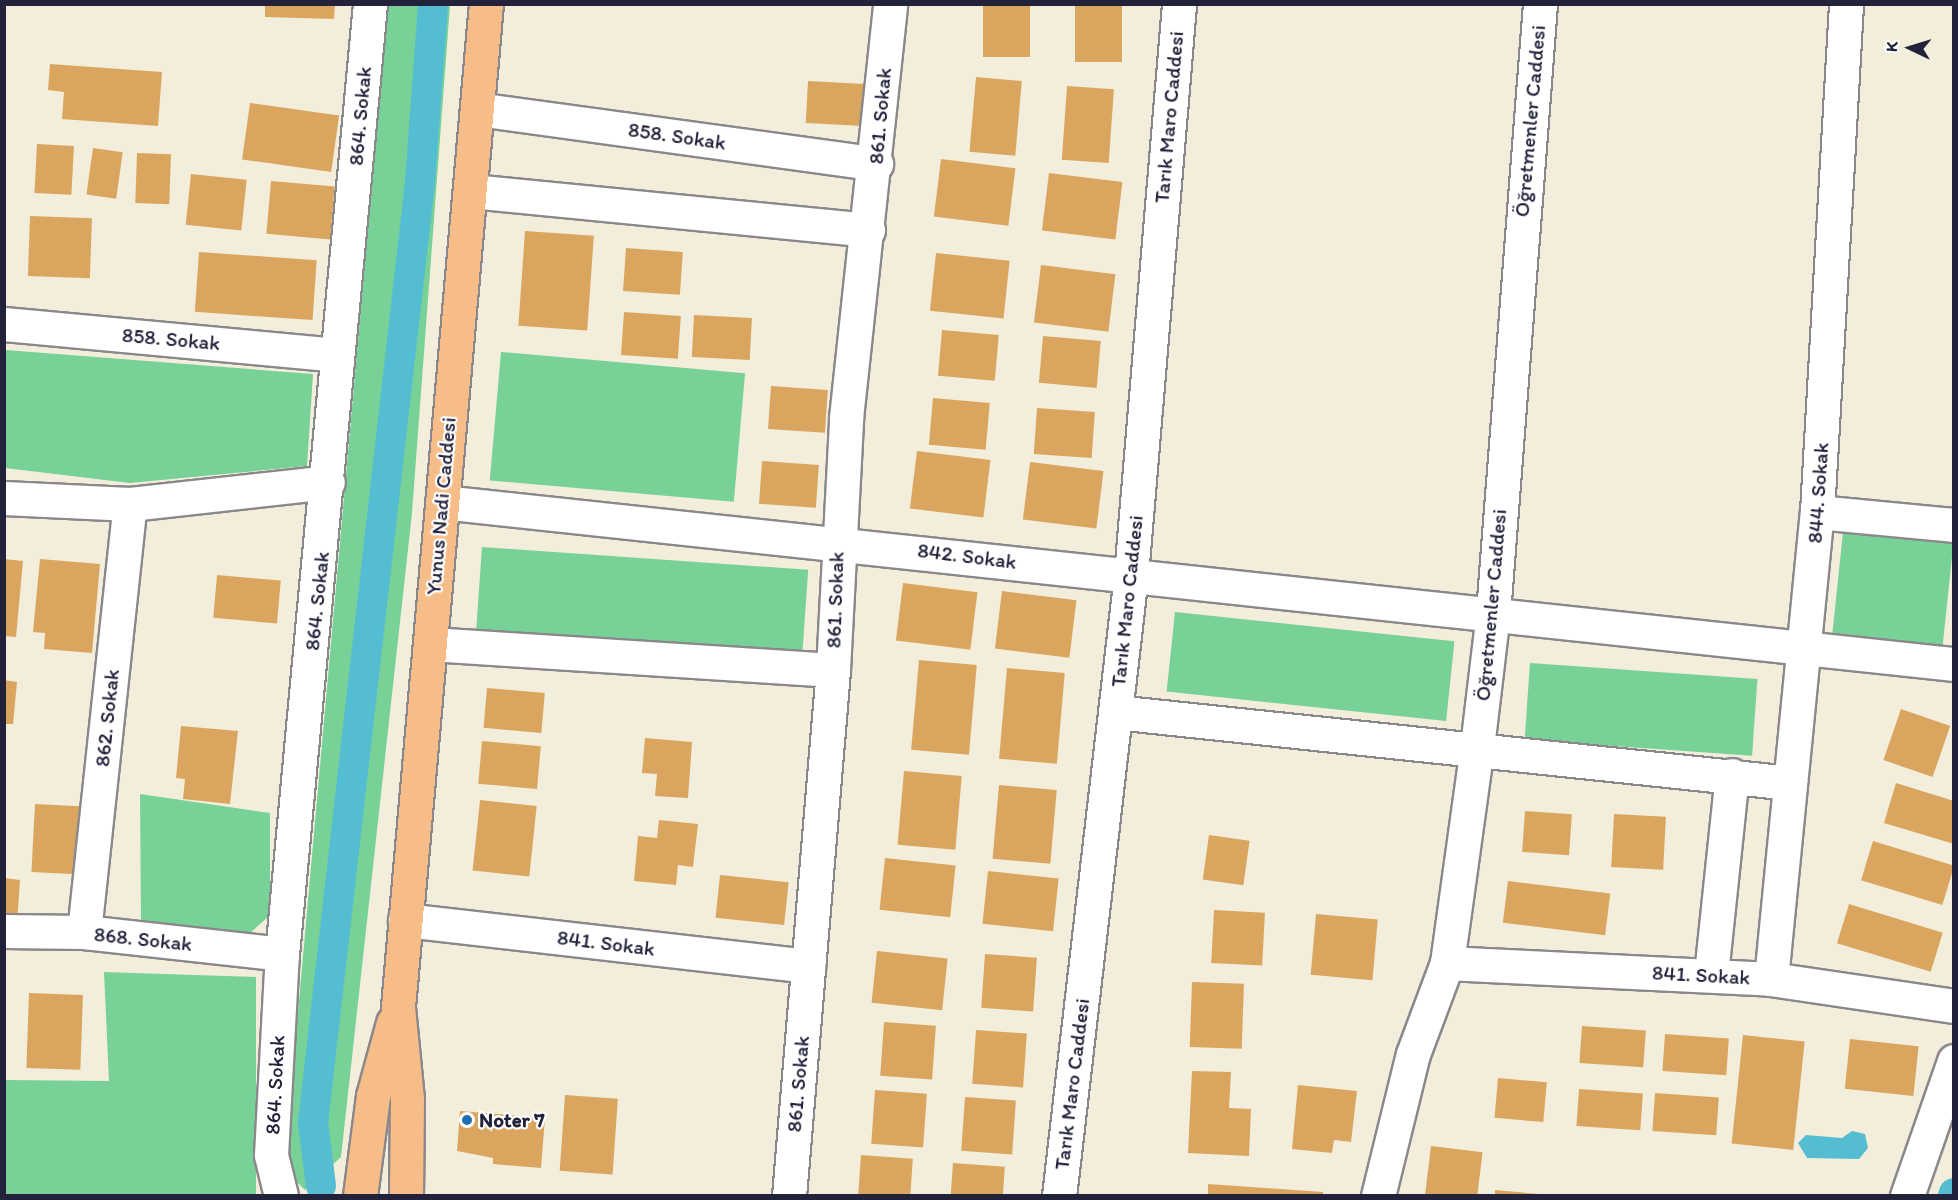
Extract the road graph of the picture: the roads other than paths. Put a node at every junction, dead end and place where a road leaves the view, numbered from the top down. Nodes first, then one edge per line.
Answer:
1 (370, 4) edge
2 (486, 4) edge
3 (890, 4) edge
4 (1179, 4) edge
5 (1540, 4) edge
6 (1846, 4) edge
7 (477, 109) junction
8 (876, 164) junction
9 (471, 190) junction
10 (868, 230) junction
11 (4, 324) edge
12 (337, 355) junction
13 (328, 482) junction
14 (4, 498) edge
15 (442, 502) junction
16 (130, 504) junction
17 (1817, 512) junction
18 (1953, 525) edge
19 (837, 540) junction
20 (1131, 575) junction
21 (1493, 613) junction
22 (430, 644) junction
23 (1806, 650) junction
24 (1953, 664) edge
25 (833, 670) junction
26 (1115, 712) junction
27 (1477, 747) junction
28 (1732, 775) junction
29 (1790, 783) junction
30 (405, 920) junction
31 (4, 931) edge
32 (84, 932) junction
33 (282, 954) junction
34 (1447, 963) junction
35 (808, 966) junction
36 (1711, 974) junction
37 (1771, 979) junction
38 (1953, 1006) edge
39 (398, 1007) junction
40 (1953, 1061) edge
41 (281, 1196) edge
42 (360, 1196) edge
43 (406, 1196) edge
44 (789, 1196) edge
45 (1059, 1196) edge
46 (1378, 1196) edge
47 (1907, 1196) edge

1 - 12 street, 864. Sokak
2 - 7 main road, Yunus Nadi Caddesi
3 - 8 street, 861. Sokak
4 - 20 street, Tarık Maro Caddesi
5 - 21 street, Öğretmenler Caddesi
6 - 17 street, 844. Sokak
7 - 8 street, 858. Sokak
7 - 9 main road, Yunus Nadi Caddesi
8 - 10 street, 861. Sokak
9 - 10 street
9 - 15 main road, Yunus Nadi Caddesi
10 - 19 street, 861. Sokak
11 - 12 street, 858. Sokak
12 - 13 street, 864. Sokak
13 - 16 street
13 - 33 street, 864. Sokak
14 - 16 street
15 - 19 street, 842. Sokak
15 - 22 main road, Yunus Nadi Caddesi
16 - 32 street, 862. Sokak
17 - 18 street
17 - 23 street, 844. Sokak
19 - 20 street, 842. Sokak
19 - 25 street, 861. Sokak
20 - 21 street, 842. Sokak
20 - 26 street, Tarık Maro Caddesi
21 - 23 street, 842. Sokak
21 - 27 street, Öğretmenler Caddesi
22 - 25 street
22 - 30 main road, Yunus Nadi Caddesi
23 - 24 street, 842. Sokak
23 - 29 street, 844. Sokak
25 - 35 street, 861. Sokak
26 - 27 street
26 - 45 street, Tarık Maro Caddesi
27 - 28 street
27 - 34 street, Öğretmenler Caddesi
28 - 29 street
28 - 36 street
29 - 37 street, 844. Sokak
30 - 35 street, 841. Sokak
30 - 39 main road, Yunus Nadi Caddesi
31 - 32 street, 868. Sokak
32 - 33 street, 868. Sokak
33 - 41 street, 864. Sokak
34 - 36 street, 841. Sokak
34 - 46 street, Öğretmenler Caddesi
35 - 44 street, 861. Sokak
36 - 37 street, 841. Sokak
37 - 38 street, 841. Sokak
39 - 42 main road, Yunus Nadi Caddesi
39 - 43 main road, Yunus Nadi Caddesi
40 - 47 street

